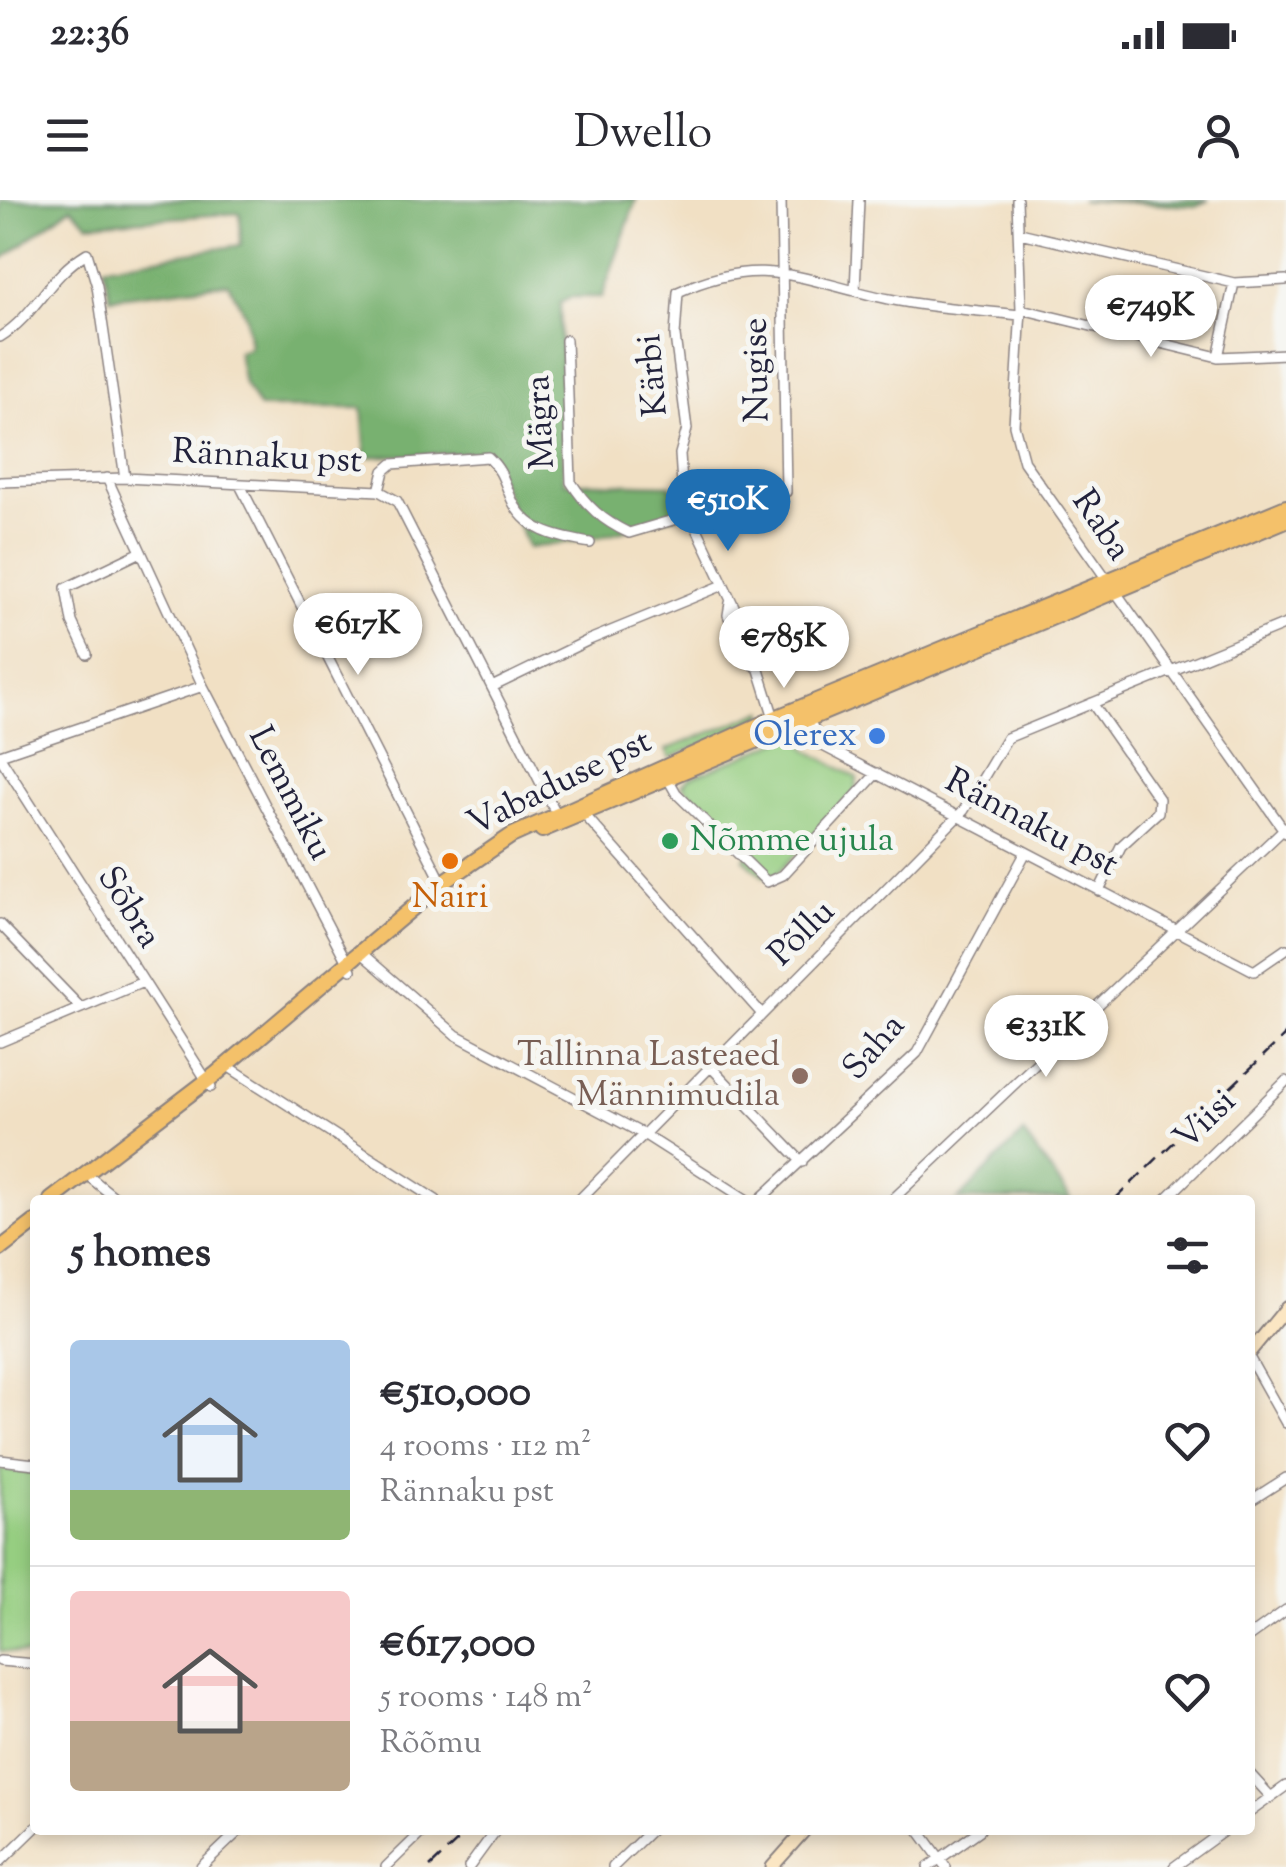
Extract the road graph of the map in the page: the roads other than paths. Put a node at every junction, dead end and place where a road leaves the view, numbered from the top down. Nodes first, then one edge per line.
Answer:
1 (781, 200) edge
2 (859, 200) edge
3 (1017, 200) edge
4 (1020, 233) junction
5 (783, 272) junction
6 (1286, 280) edge
7 (1234, 283) junction
8 (855, 291) junction
9 (1020, 312) junction
10 (0, 337) edge
11 (566, 340) dead end
12 (1286, 354) edge
13 (1218, 356) junction
14 (106, 478) junction
15 (125, 478) junction
16 (0, 482) edge
17 (240, 485) junction
18 (379, 491) junction
19 (683, 498) junction
20 (1286, 508) edge
21 (690, 515) junction
22 (1286, 520) edge
23 (590, 543) dead end
24 (141, 552) junction
25 (721, 586) junction
26 (1108, 587) junction
27 (1286, 624) edge
28 (86, 654) dead end
29 (1170, 671) junction
30 (203, 686) junction
31 (494, 686) junction
32 (1092, 702) junction
33 (805, 712) junction
34 (777, 724) junction
35 (0, 756) edge
36 (664, 771) junction
37 (877, 773) junction
38 (582, 812) junction
39 (958, 816) junction
40 (558, 818) junction
41 (1285, 830) edge
42 (1026, 852) junction
43 (443, 887) junction
44 (1099, 892) junction
45 (0, 924) edge
46 (1174, 932) junction
47 (1286, 949) edge
48 (362, 954) junction
49 (349, 966) junction
50 (143, 982) junction
51 (81, 1008) junction
52 (762, 1014) junction
53 (0, 1042) edge
54 (710, 1065) junction
55 (228, 1068) junction
56 (1286, 1081) edge
57 (209, 1084) junction
58 (646, 1135) junction
59 (802, 1162) junction
60 (92, 1178) junction
61 (58, 1195) edge
62 (70, 1195) edge
63 (112, 1195) edge
64 (428, 1195) edge
65 (584, 1195) edge
66 (740, 1195) edge
67 (765, 1195) edge
68 (897, 1195) edge
69 (1171, 1195) edge
70 (30, 1216) edge
71 (30, 1226) edge
72 (0, 1239) edge
73 (0, 1249) edge
74 (1286, 1308) edge
75 (1255, 1344) edge
76 (1255, 1354) edge
77 (1286, 1422) edge
78 (0, 1460) edge
79 (30, 1463) edge
80 (1286, 1478) edge
81 (1255, 1498) edge
82 (1286, 1610) edge
83 (1255, 1632) edge
84 (0, 1661) edge
85 (30, 1664) edge
86 (1255, 1777) edge
87 (1280, 1792) edge
88 (1255, 1809) edge
89 (30, 1833) edge
90 (235, 1835) edge
91 (419, 1835) edge
92 (493, 1835) edge
93 (645, 1835) edge
94 (801, 1835) edge
95 (923, 1835) edge
96 (974, 1835) edge
97 (1218, 1835) edge
98 (0, 1862) edge
99 (943, 1863) edge
100 (475, 1865) edge
101 (202, 1867) edge
102 (386, 1867) edge
103 (614, 1867) edge
104 (772, 1867) edge
105 (928, 1867) edge
106 (1174, 1867) edge

1 - 5 street, Nugise
2 - 8 street
3 - 4 street, Raba
4 - 7 street
4 - 9 street, Raba
5 - 8 street, Kärbi
5 - 19 street, Kärbi
5 - 19 street, Nugise
6 - 7 street
7 - 13 street
8 - 9 street, Kärbi
9 - 13 street, Kärbi
9 - 26 street, Raba
10 - 15 street
11 - 21 street, Mägra
12 - 13 street, Kärbi
14 - 15 street, Rännaku pst
14 - 16 street, Rännaku pst
14 - 24 street, Lemmiku
15 - 17 street, Rännaku pst
17 - 18 street, Rännaku pst
17 - 43 street
18 - 23 street, Rännaku pst
18 - 31 street
19 - 21 street, Kärbi
20 - 26 highway, Vabaduse pst
21 - 25 street
22 - 26 highway, Vabaduse pst
24 - 28 street
24 - 30 street, Lemmiku
25 - 31 street
25 - 34 street
26 - 29 street, Raba
26 - 33 highway, Vabaduse pst
27 - 29 street, Põllu
29 - 32 street, Põllu
29 - 41 street, Raba
30 - 35 street
30 - 49 street, Lemmiku
31 - 40 street
32 - 39 street, Põllu
32 - 44 street
33 - 34 highway, Vabaduse pst
33 - 37 street, Rännaku pst
34 - 36 highway, Vabaduse pst
35 - 50 street, Sõbra
36 - 37 street
36 - 38 highway, Vabaduse pst
36 - 40 highway, Vabaduse pst
37 - 39 street, Rännaku pst
38 - 40 highway, Vabaduse pst
38 - 52 street
39 - 42 street, Rännaku pst
39 - 52 street, Põllu
40 - 43 highway, Vabaduse pst
41 - 46 street
42 - 44 street, Rännaku pst
42 - 59 street, Saha
43 - 48 highway, Vabaduse pst
44 - 46 street, Rännaku pst
45 - 51 street
46 - 47 street, Rännaku pst
46 - 68 street
48 - 49 highway, Vabaduse pst
48 - 58 street
49 - 55 highway, Vabaduse pst
50 - 51 street
50 - 57 street, Sõbra
51 - 53 street
52 - 54 street, Põllu
54 - 58 street, Põllu
54 - 59 street
55 - 57 highway, Vabaduse pst
55 - 64 street
56 - 69 street, Viisi
57 - 60 highway, Vabaduse pst
57 - 61 highway, Vabaduse pst
58 - 65 street, Põllu
58 - 66 street
59 - 67 street, Saha
60 - 62 highway, Vabaduse pst
60 - 63 street
70 - 72 highway
71 - 73 highway
74 - 75 main road
76 - 77 street
78 - 79 street
80 - 81 street
82 - 83 street
84 - 85 street
86 - 87 street
87 - 88 street
89 - 98 street
90 - 101 street
91 - 102 street
92 - 100 street
93 - 103 street
94 - 104 main road
95 - 99 street
96 - 99 street
97 - 106 street
99 - 105 street

